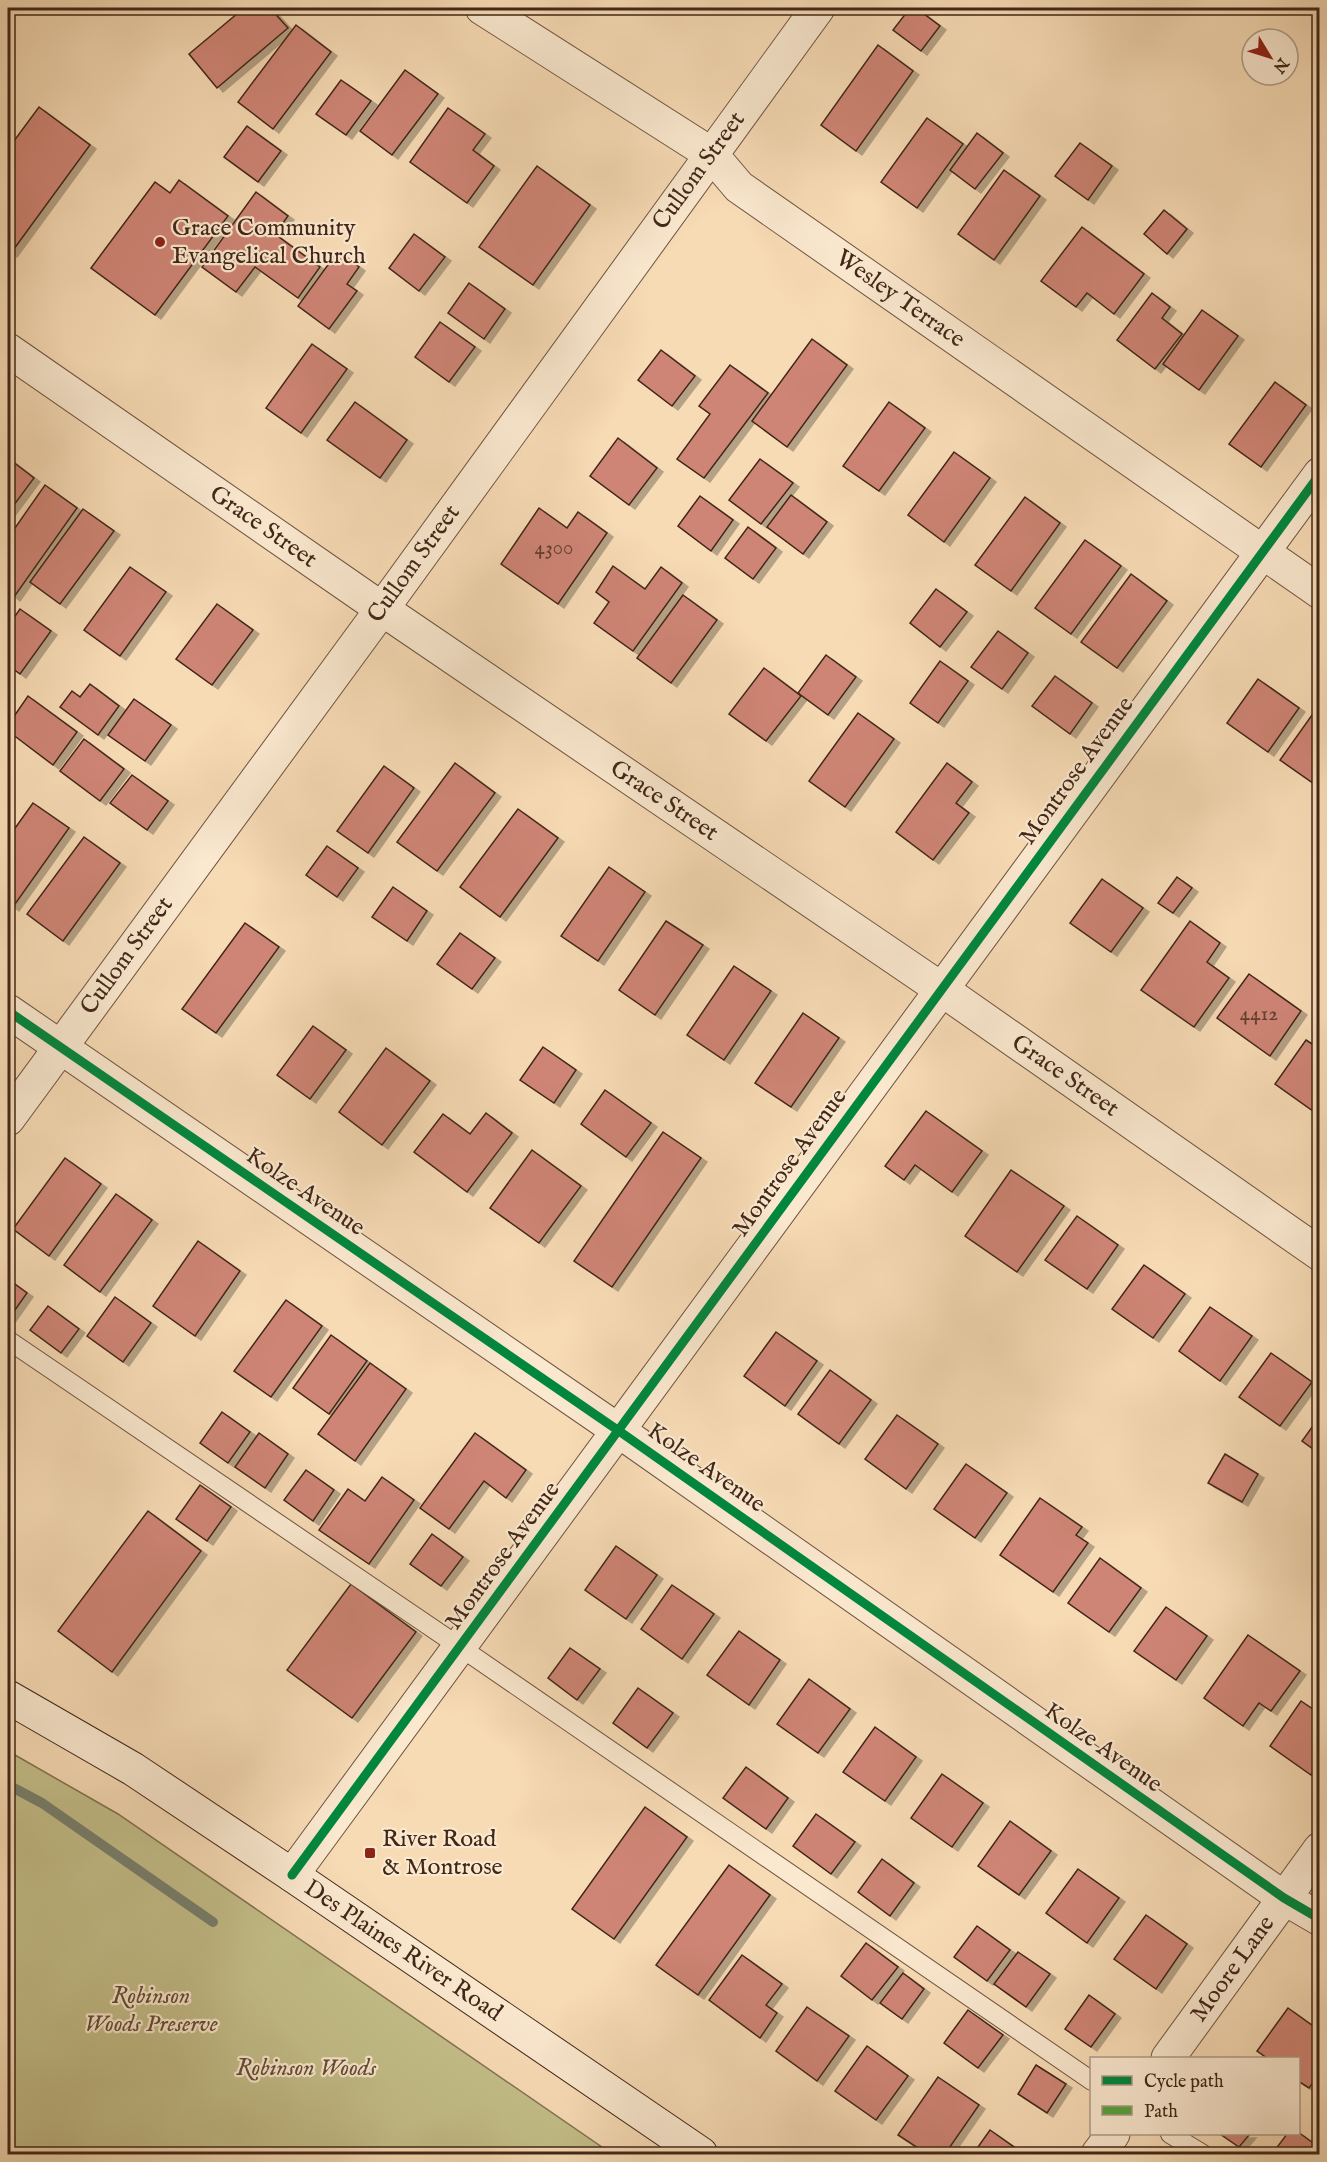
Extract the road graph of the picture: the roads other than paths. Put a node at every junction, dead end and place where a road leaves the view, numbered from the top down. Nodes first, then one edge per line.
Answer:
1 (482, 8) edge
2 (818, 8) edge
3 (711, 154) junction
4 (8, 350) edge
5 (1320, 474) edge
6 (1262, 552) junction
7 (1320, 592) edge
8 (382, 609) junction
9 (941, 989) junction
10 (8, 1011) edge
11 (60, 1047) junction
12 (8, 1119) edge
13 (1320, 1254) edge
14 (8, 1340) edge
15 (619, 1431) junction
16 (460, 1647) junction
17 (8, 1697) edge
18 (1320, 1850) edge
19 (292, 1875) junction
20 (1284, 1898) junction
21 (1320, 1920) edge
22 (1169, 2057) edge
23 (1090, 2080) edge
24 (1112, 2135) edge
25 (1173, 2135) edge
26 (701, 2154) edge
27 (1098, 2154) edge
28 (1203, 2154) edge

1 - 3 street, Wesley Terrace
2 - 3 street, Cullom Street
3 - 6 street, Wesley Terrace
3 - 8 street, Cullom Street
4 - 8 street, Grace Street
5 - 6 street, Montrose Avenue
6 - 7 street, Wesley Terrace
6 - 9 street, Montrose Avenue
8 - 9 street, Grace Street
8 - 11 street, Cullom Street
9 - 13 street, Grace Street
9 - 15 street, Montrose Avenue
10 - 11 street, Kolze Avenue
11 - 12 street, Cullom Street
11 - 15 street, Kolze Avenue
14 - 16 lane
15 - 16 street, Montrose Avenue
15 - 20 street, Kolze Avenue
16 - 19 street, Montrose Avenue
16 - 23 lane
17 - 19 street, Des Plaines River Road
18 - 20 street, Moore Lane
19 - 26 street, Des Plaines River Road
20 - 21 street, Kolze Avenue
20 - 22 street, Moore Lane
24 - 27 street
25 - 28 lane

